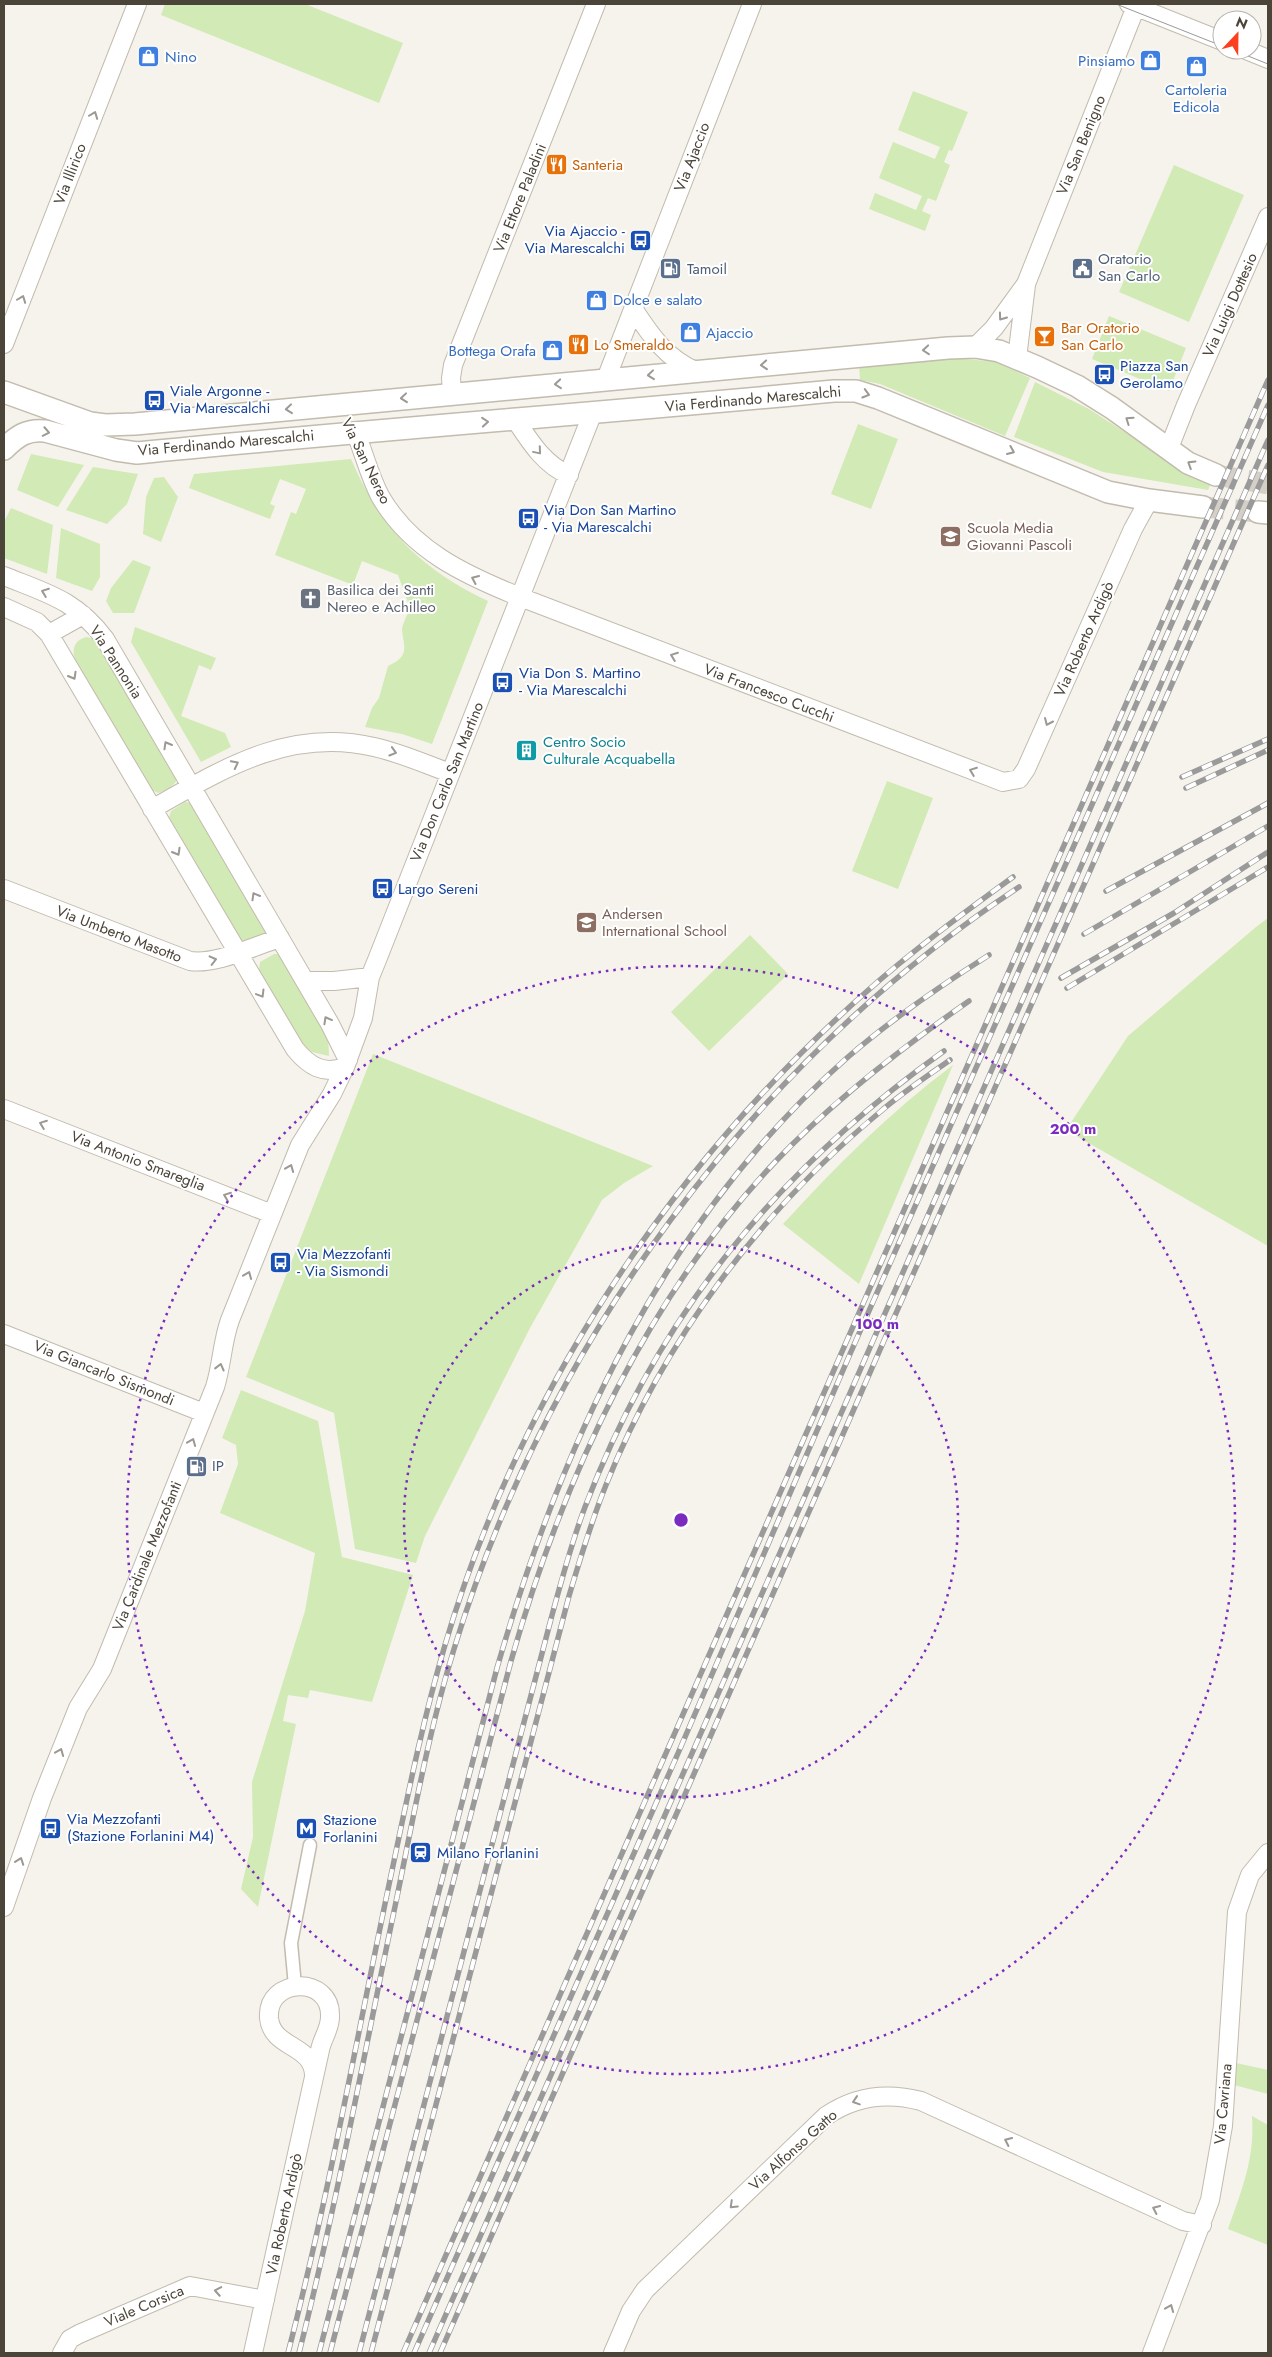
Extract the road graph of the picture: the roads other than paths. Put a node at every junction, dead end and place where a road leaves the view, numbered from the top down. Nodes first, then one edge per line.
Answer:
1 (137, 4) edge
2 (596, 4) edge
3 (752, 4) edge
4 (1134, 5) edge
5 (1212, 37) edge
6 (1268, 217) edge
7 (1026, 284) junction
8 (634, 310) junction
9 (4, 344) edge
10 (975, 348) junction
11 (1017, 358) junction
12 (696, 371) junction
13 (606, 379) junction
14 (4, 392) edge
15 (452, 393) junction
16 (338, 404) junction
17 (593, 412) junction
18 (515, 419) junction
19 (456, 424) junction
20 (355, 431) junction
21 (1169, 448) junction
22 (4, 449) edge
23 (568, 475) junction
24 (1216, 475) tunnel mouth
25 (1149, 500) junction
26 (1202, 507) tunnel mouth
27 (4, 576) edge
28 (520, 597) junction
29 (4, 607) edge
30 (84, 615) junction
31 (49, 634) junction
32 (450, 773) junction
33 (1019, 779) joint
34 (192, 787) junction
35 (152, 810) junction
36 (4, 889) edge
37 (280, 938) junction
38 (236, 952) junction
39 (370, 977) junction
40 (305, 981) junction
41 (346, 1063) junction
42 (4, 1109) edge
43 (272, 1214) junction
44 (4, 1334) edge
45 (204, 1413) junction
46 (310, 1845) dead end
47 (1268, 1853) edge
48 (4, 1907) edge
49 (295, 1986) junction
50 (314, 2075) junction
51 (1202, 2225) junction
52 (265, 2300) junction
53 (62, 2353) edge
54 (253, 2353) edge
55 (613, 2353) edge
56 (1152, 2353) edge

9 -> 1 street, Via Illirico
2 - 15 street, Via Ettore Paladini
3 - 8 street, Via Ajaccio
4 - 5 street
4 - 7 street, Via San Benigno
6 - 21 street, Via Luigi Dottesio
7 -> 10 street, Via San Benigno
7 - 11 street, Via San Benigno
8 - 12 street
8 - 13 street, Via Ajaccio
10 - 11 street
10 -> 12 street, Via Ferdinando Marescalchi
21 -> 11 street
12 -> 13 street, Via Ferdinando Marescalchi
13 -> 15 street, Via Ferdinando Marescalchi
13 - 17 street
16 -> 14 street, Via Ferdinando Marescalchi
15 -> 16 street, Via Ferdinando Marescalchi
15 - 19 street
16 - 20 street, Via San Nereo
17 - 18 street, Via Ferdinando Marescalchi
17 - 23 street, Via Don Carlo San Martino
17 -> 25 street, Via Ferdinando Marescalchi
19 -> 18 street, Via Ferdinando Marescalchi
18 -> 23 street
19 - 20 street, Via Ferdinando Marescalchi
22 -> 20 street, Via Ferdinando Marescalchi
28 -> 20 street, Via San Nereo
24 -> 21 street
23 - 28 street, Via Don Carlo San Martino
25 - 26 street
25 -> 33 street, Via Roberto Ardigò
30 -> 27 street, Via Pannonia
28 - 32 street, Via Don Carlo San Martino
33 -> 28 street, Via Francesco Cucchi
29 - 31 street
30 - 31 street
34 -> 30 street, Via Pannonia
31 -> 35 street
34 -> 32 street
32 - 39 street, Via Don Carlo San Martino
34 - 35 street
37 -> 34 street, Via Pannonia
35 -> 38 street
36 -> 38 street, Via Umberto Masotto
37 - 38 street, Via Umberto Masotto
37 - 40 street, Via Pannonia
38 -> 41 street
39 - 40 street
39 - 41 street, Via Don Carlo San Martino
41 -> 40 street, Via Pannonia
43 -> 41 street, Via Cardinale Mezzofanti
43 -> 42 street, Via Antonio Smareglia
45 -> 43 street, Via Cardinale Mezzofanti
44 - 45 street, Via Giancarlo Sismondi
48 -> 45 street, Via Cardinale Mezzofanti
46 - 49 street
47 - 51 street, Via Cavriana
49 - 50 street, Via Roberto Ardigò
49 - 50 street
50 - 52 street, Via Roberto Ardigò
51 -> 55 street, Via Alfonso Gatto
56 -> 51 street, Via Cavriana
52 -> 53 street, Viale Corsica
52 - 54 street, Via Roberto Ardigò

